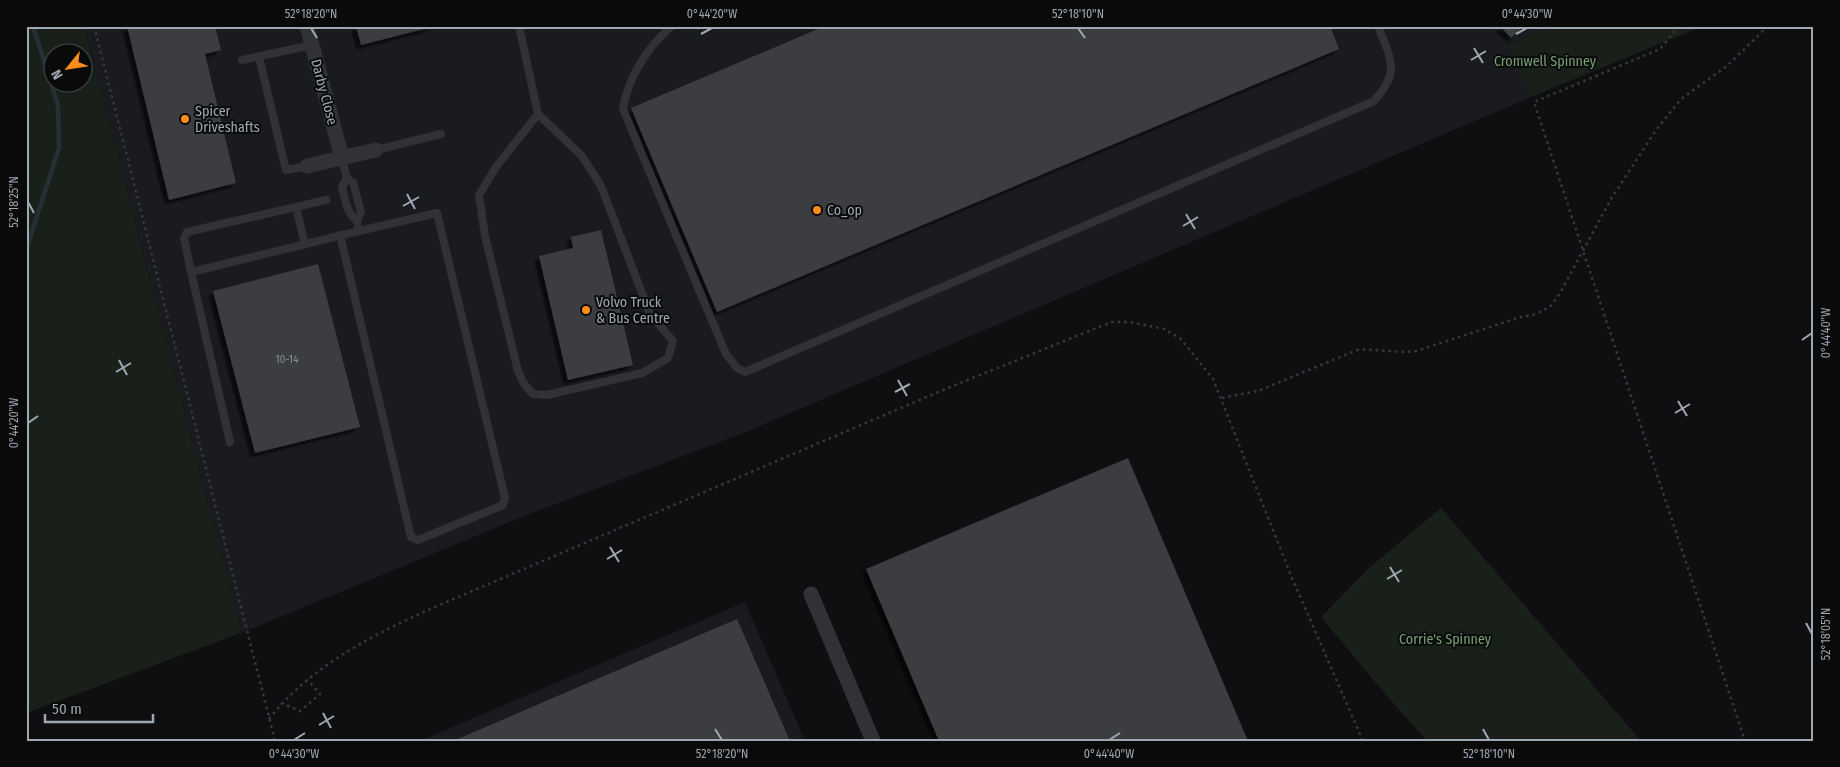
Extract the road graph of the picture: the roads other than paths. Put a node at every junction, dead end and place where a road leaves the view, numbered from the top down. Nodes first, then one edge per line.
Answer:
1 (307, 26) edge
2 (519, 26) edge
3 (672, 26) edge
4 (1378, 26) edge
5 (312, 45) junction
6 (259, 57) junction
7 (242, 60) dead end
8 (538, 114) junction
9 (440, 134) dead end
10 (376, 150) joint
11 (342, 158) junction
12 (307, 166) joint
13 (347, 178) junction
14 (326, 200) dead end
15 (296, 207) junction
16 (357, 221) junction
17 (359, 231) junction
18 (340, 235) junction
19 (306, 244) junction
20 (191, 272) junction
21 (230, 442) dead end
22 (811, 594) dead end
23 (874, 741) edge

1 - 5 street, Darby Close
2 - 8 lane
3 - 4 lane
5 - 6 lane
5 - 11 street, Darby Close
6 - 7 lane
6 - 12 lane
8 - 8 lane
9 - 10 lane
10 - 11 street
11 - 12 street
11 - 13 lane
13 - 16 lane
13 - 16 lane
14 - 15 lane
15 - 19 lane
15 - 20 lane
16 - 17 lane
17 - 18 lane
17 - 18 lane
18 - 19 lane
19 - 20 lane
20 - 21 lane
22 - 23 street

